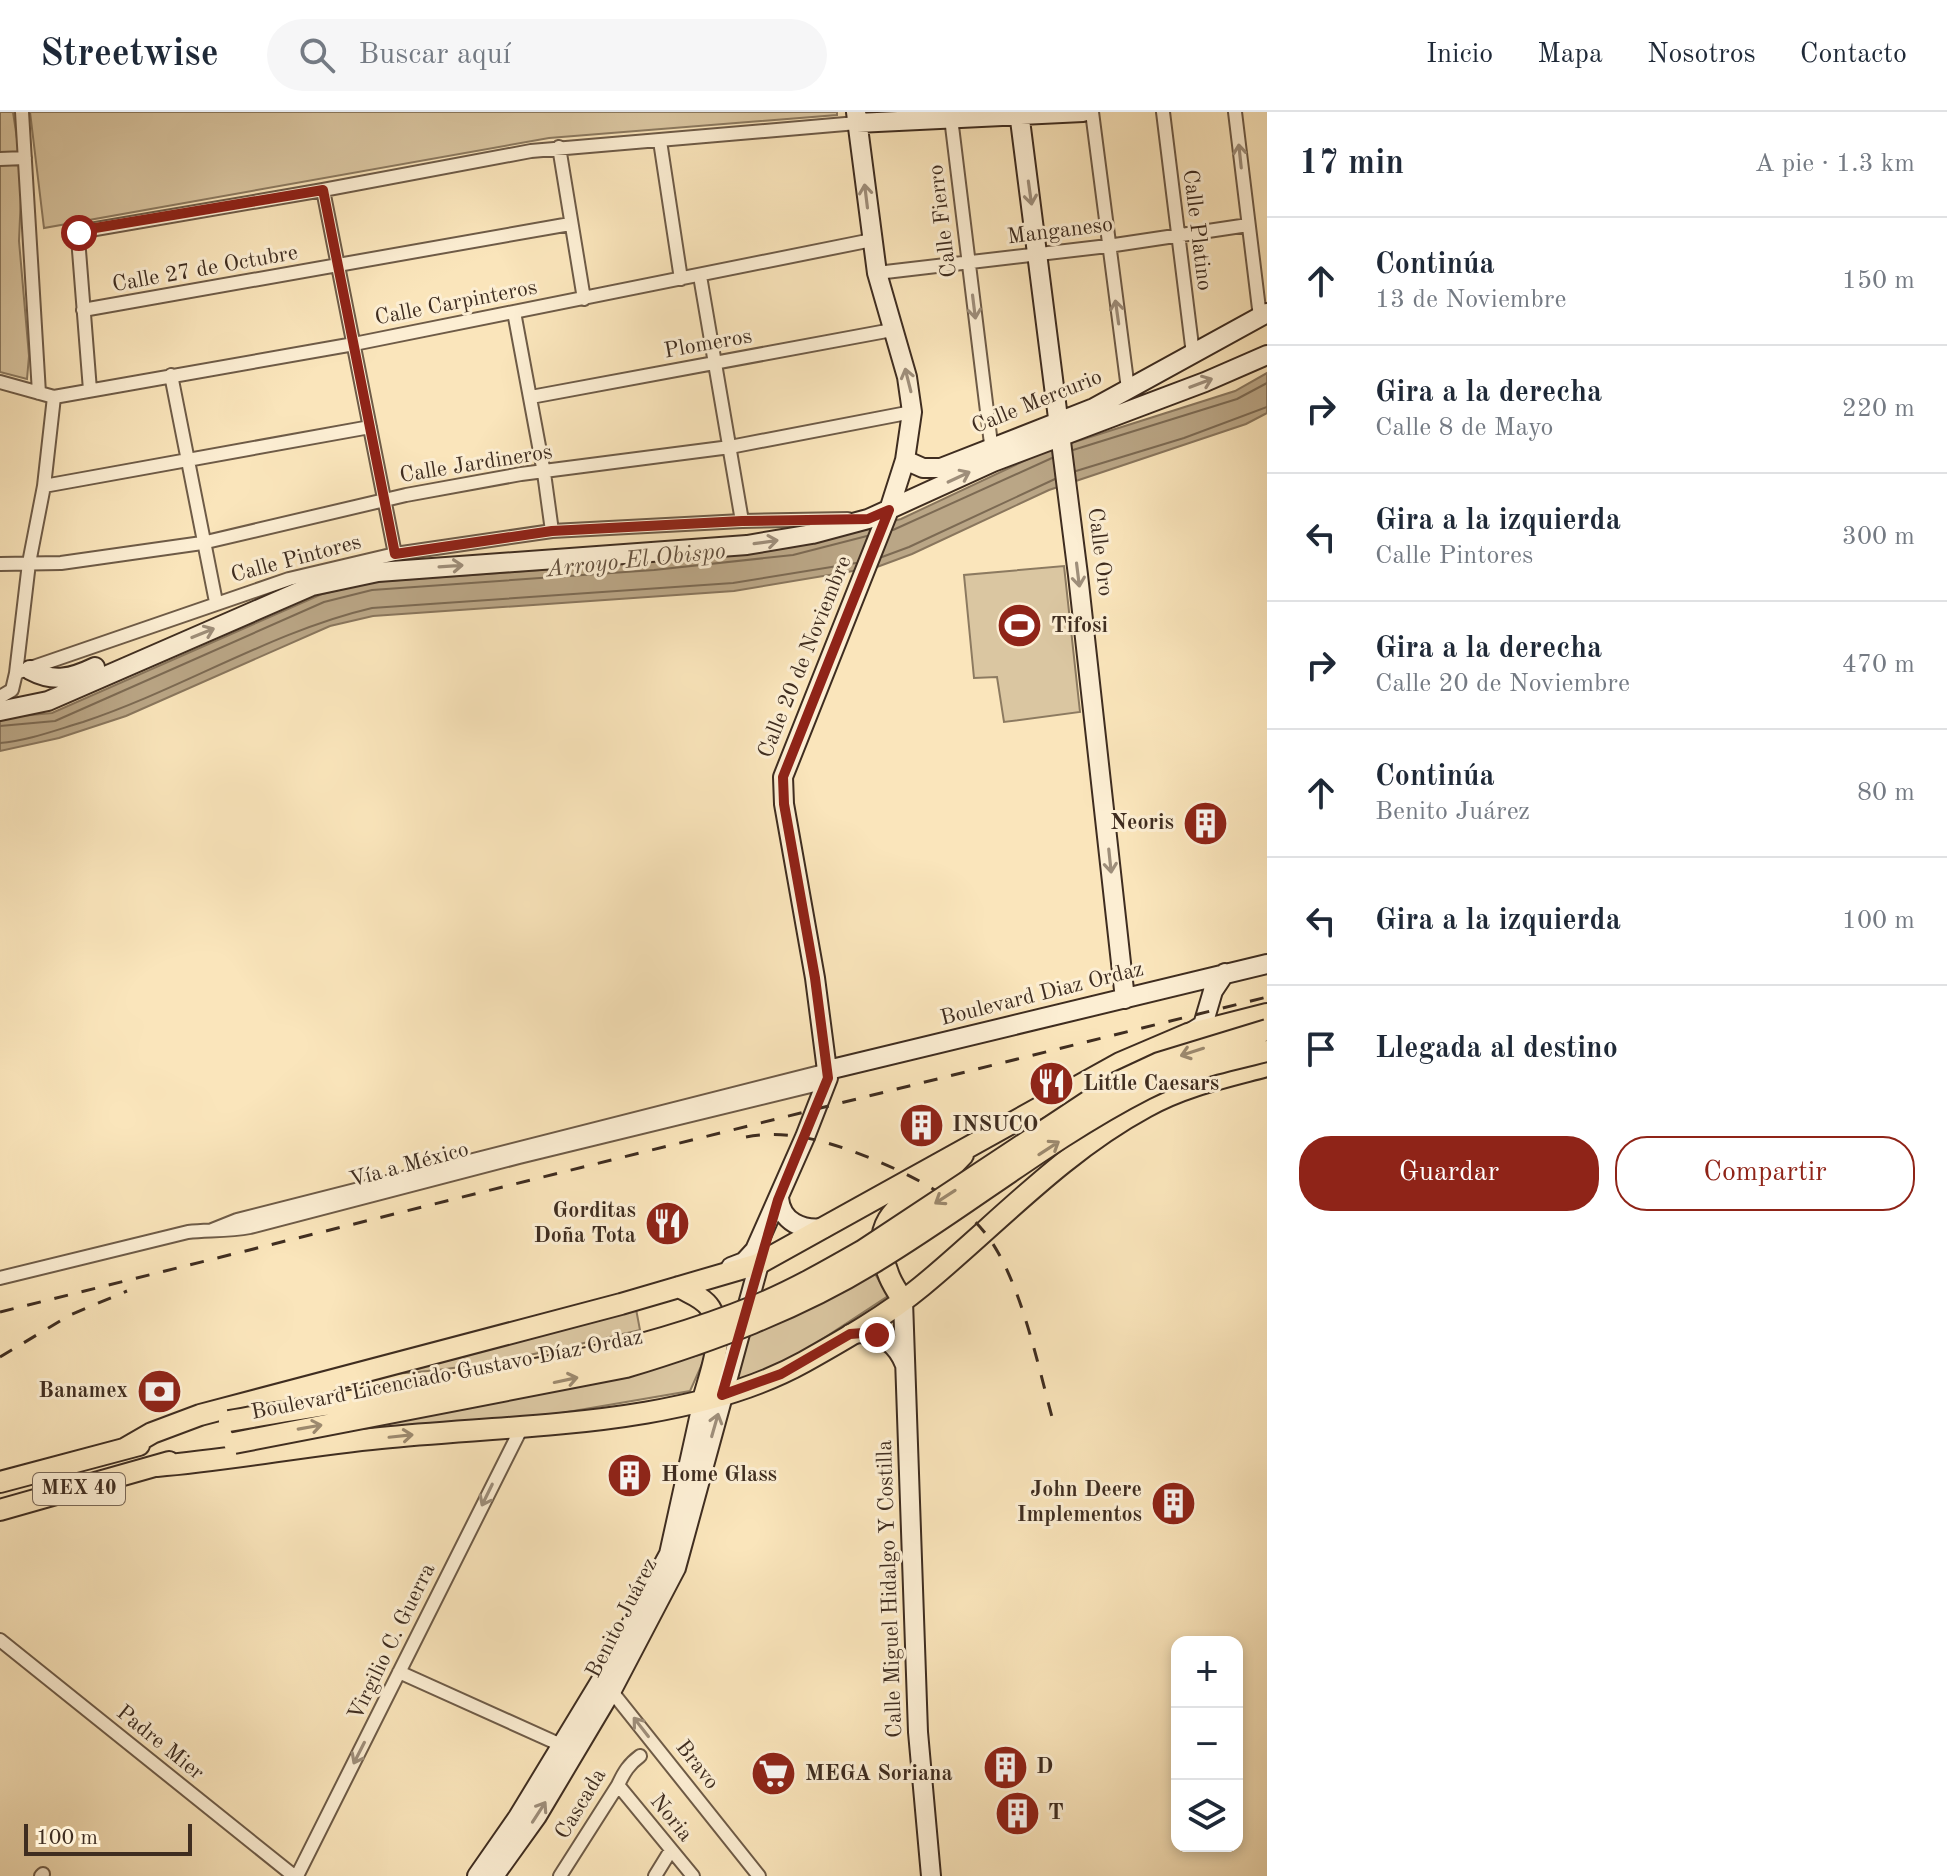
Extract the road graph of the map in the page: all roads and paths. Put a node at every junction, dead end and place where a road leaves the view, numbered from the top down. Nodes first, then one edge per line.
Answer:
1 (22, 112) edge
2 (1083, 112) edge
3 (1092, 112) edge
4 (1163, 112) edge
5 (1235, 112) edge
6 (1019, 114) edge
7 (856, 118) edge
8 (951, 118) junction
9 (660, 141) junction
10 (559, 147) junction
11 (25, 158) junction
12 (0, 159) edge
13 (323, 190) junction
14 (570, 224) junction
15 (1248, 225) junction
16 (1177, 235) junction
17 (872, 240) junction
18 (1108, 246) junction
19 (1038, 254) junction
20 (968, 262) junction
21 (338, 266) junction
22 (877, 273) junction
23 (700, 276) junction
24 (681, 279) junction
25 (584, 299) junction
26 (83, 310) junction
27 (514, 312) junction
28 (1264, 315) edge
29 (892, 330) junction
30 (354, 344) junction
31 (1193, 354) junction
32 (1267, 355) edge
33 (714, 363) junction
34 (171, 375) junction
35 (0, 382) edge
36 (1128, 389) junction
37 (90, 390) junction
38 (39, 393) junction
39 (54, 397) junction
40 (531, 397) junction
41 (912, 412) junction
42 (1097, 414) junction
43 (370, 427) junction
44 (1059, 434) junction
45 (730, 447) junction
46 (992, 454) junction
47 (905, 460) junction
48 (188, 461) junction
49 (544, 473) junction
50 (44, 486) junction
51 (383, 502) junction
52 (889, 510) junction
53 (742, 521) junction
54 (875, 524) junction
55 (552, 531) junction
56 (202, 543) junction
57 (395, 554) junction
58 (29, 563) junction
59 (0, 564) edge
60 (216, 602) junction
61 (166, 648) junction
62 (23, 672) junction
63 (0, 697) edge
64 (0, 711) edge
65 (1267, 964) edge
66 (1225, 973) junction
67 (1163, 988) junction
68 (1125, 999) junction
69 (1207, 1007) junction
70 (1267, 1014) edge
71 (1267, 1030) edge
72 (1188, 1034) junction
73 (1267, 1051) edge
74 (1267, 1066) edge
75 (828, 1076) junction
76 (979, 1140) junction
77 (1030, 1188) junction
78 (778, 1199) junction
79 (824, 1228) junction
80 (758, 1264) junction
81 (0, 1278) edge
82 (679, 1287) junction
83 (903, 1301) junction
84 (612, 1307) junction
85 (850, 1334) junction
86 (907, 1374) junction
87 (713, 1397) junction
88 (523, 1425) junction
89 (126, 1448) junction
90 (157, 1466) junction
91 (0, 1482) edge
92 (0, 1510) edge
93 (0, 1640) edge
94 (399, 1672) junction
95 (606, 1686) junction
96 (561, 1745) junction
97 (640, 1756) dead end
98 (618, 1785) junction
99 (671, 1850) junction
100 (296, 1876) edge
101 (477, 1876) edge
102 (494, 1876) edge
103 (560, 1876) edge
104 (655, 1876) edge
105 (693, 1876) edge
106 (759, 1876) edge
107 (931, 1876) edge

1 - 11 street
2 - 6 street
3 - 18 street
4 - 16 street, Calle Platino
15 -> 5 street
6 - 8 street
6 -> 19 street, Calle Oro
7 - 8 street
7 - 9 street
17 -> 7 street
8 - 20 street, Calle Fierro
9 - 10 street
9 - 24 street
10 - 13 street
10 - 14 street
11 - 12 street
11 - 38 street
13 - 21 street
13 - 26 street
14 - 21 street, Calle 27 de Octubre
14 - 25 street
15 - 16 street, Manganeso
15 - 28 street
16 - 18 street, Manganeso
16 - 31 street, Calle Platino
17 - 22 street
17 - 23 street, Calle Carpinteros
18 - 19 street, Manganeso
36 -> 18 street
19 - 20 street, Manganeso
19 - 44 street, Calle Oro
20 - 22 street, Manganeso
20 -> 46 street, Calle Fierro
21 - 26 street, Calle 27 de Octubre
21 - 30 street
22 - 29 street
23 - 24 street, Calle Carpinteros
23 - 33 street
24 - 25 street, Calle Carpinteros
25 - 27 street, Calle Carpinteros
26 - 37 street
27 - 30 street, Calle Carpinteros
27 - 40 street
28 - 31 street, Calle Mercurio
29 - 33 street, Plomeros
41 -> 29 street
30 - 34 street, Calle Carpinteros
30 - 43 street
31 - 36 street, Calle Mercurio
42 -> 32 street
33 - 40 street, Plomeros
33 - 45 street
34 - 37 street, Calle Carpinteros
34 - 48 street
35 - 38 street, Calle Carpinteros
36 - 42 street, Calle Mercurio
37 - 39 street, Calle Carpinteros
38 - 39 street, Calle Carpinteros
39 - 50 street
40 - 49 street
41 - 45 street, Calle Jardineros
41 - 47 street
42 - 44 street, Calle Mercurio
43 - 48 street
43 - 51 street
44 - 46 street, Calle Mercurio
44 -> 68 street, Calle Oro
45 - 49 street, Calle Jardineros
45 - 53 street
46 - 47 street, Calle Mercurio
52 -> 46 street
47 - 52 street
48 - 50 street
48 - 56 street
49 - 51 street, Calle Jardineros
49 - 55 street
50 - 58 street
51 - 56 street, Calle Jardineros
51 - 57 street
52 - 54 street
53 - 54 street, Calle Pintores
53 - 55 street, Calle Pintores
61 -> 54 street
54 - 75 street, Calle 20 de Noviembre
55 - 57 street, Calle Pintores
56 - 58 street, Calle Jardineros
56 - 60 street
57 - 60 street, Calle Pintores
58 - 59 street, Calle Jardineros
58 - 62 street
60 - 62 street, Calle Pintores
61 - 62 street
61 - 64 street
62 - 63 street
65 - 66 street, Boulevard Diaz Ordaz
66 - 67 street, Boulevard Diaz Ordaz
66 - 69 street
67 - 68 street, Boulevard Diaz Ordaz
67 - 69 street
68 - 75 street, Boulevard Diaz Ordaz
69 - 72 street
70 - 72 main road
71 -> 89 main road, Boulevard Licenciado Gustavo Díaz Ordaz / MEX 40, bridge
72 - 76 main road
90 -> 73 main road, Boulevard Licenciado Gustavo Díaz Ordaz / MEX 40, bridge
74 - 77 main road
75 - 78 street
75 - 81 street
76 - 77 main road
76 - 79 main road
76 - 83 main road
77 - 83 main road
78 - 79 street
78 - 80 street
78 - 84 street
79 - 80 main road
80 - 82 main road
80 - 87 street, Benito Juárez
82 - 84 main road
82 - 87 main road
83 - 85 main road
83 - 86 street, Calle Miguel Hidalgo Y Costilla
84 - 89 main road
85 - 86 street
85 - 87 main road
86 - 107 street, Calle Miguel Hidalgo Y Costilla
87 - 88 main road
95 -> 87 street, Benito Juárez
90 -> 88 main road
88 -> 94 street, Virgilio C. Guerra
89 - 91 main road, Boulevard Licenciado Gustavo Díaz Ordaz / MEX 40
90 - 92 main road, Boulevard Licenciado Gustavo Díaz Ordaz / MEX 40
93 - 100 street, Padre Mier
94 - 96 street
94 -> 100 street, Virgilio C. Guerra
95 - 96 street, Benito Juárez
102 -> 95 street, Benito Juárez
106 -> 95 street, Bravo
96 - 101 street, Benito Juárez
97 - 98 street, Cascada
98 - 99 street, Noria
98 - 103 street, Cascada
99 - 104 street
99 - 105 street, Noria

